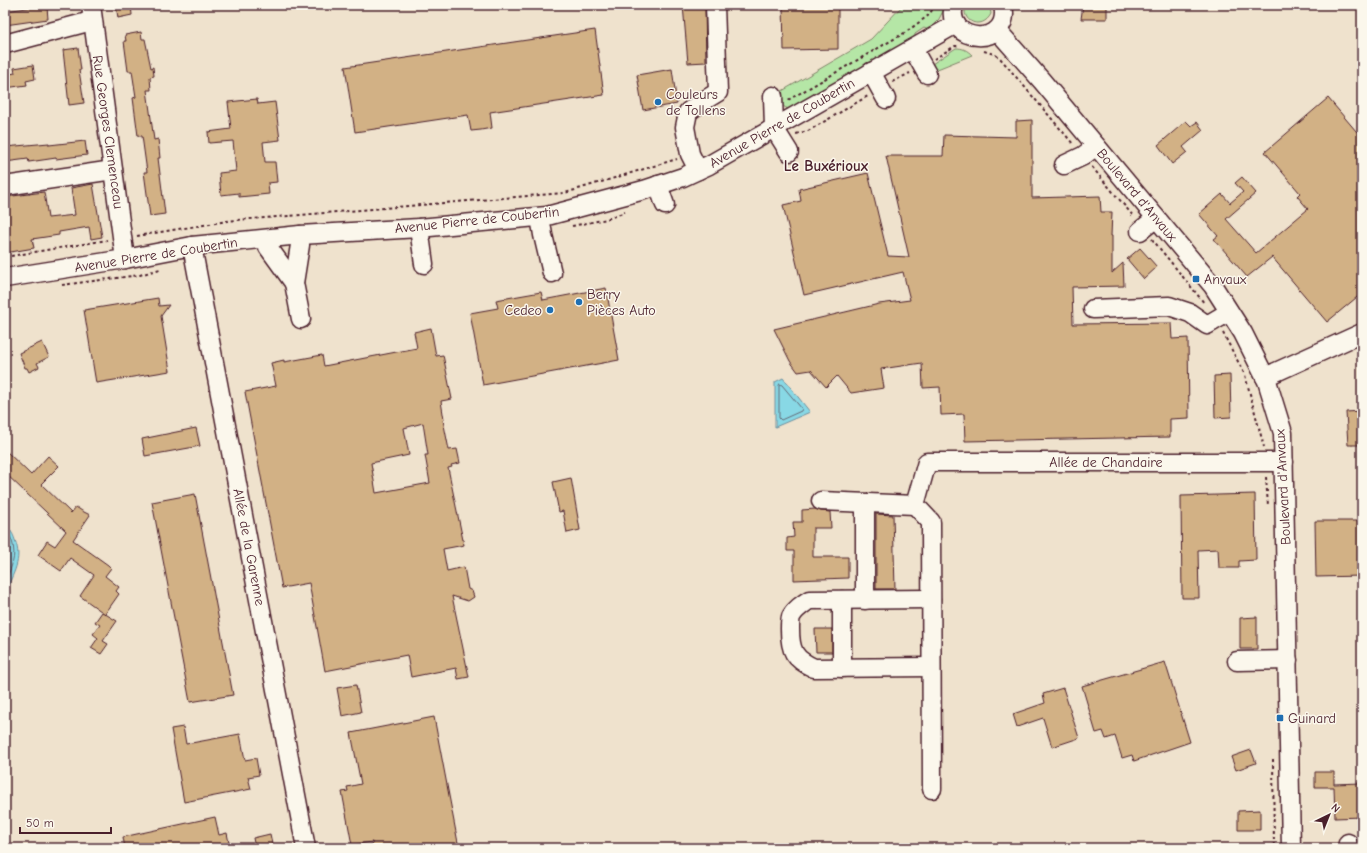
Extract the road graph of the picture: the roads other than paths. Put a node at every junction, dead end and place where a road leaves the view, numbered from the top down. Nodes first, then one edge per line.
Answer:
1 (715, 5) edge
2 (954, 5) edge
3 (1004, 5) edge
4 (92, 12) edge
5 (956, 24) junction
6 (997, 30) junction
7 (5, 44) edge
8 (913, 49) junction
9 (924, 70) road end
10 (871, 72) junction
11 (883, 94) road end
12 (773, 102) road end
13 (782, 140) junction
14 (1090, 151) junction
15 (1064, 165) dead end
16 (113, 170) junction
17 (698, 170) junction
18 (5, 186) edge
19 (658, 186) junction
20 (665, 204) dead end
21 (540, 217) junction
22 (419, 228) junction
23 (300, 235) junction
24 (192, 246) junction
25 (268, 247) dead end
26 (125, 259) junction
27 (424, 264) dead end
28 (552, 273) dead end
29 (5, 278) edge
30 (294, 283) junction
31 (1093, 309) dead end
32 (1223, 316) junction
33 (301, 319) dead end
34 (1362, 333) edge
35 (1265, 377) junction
36 (1284, 462) junction
37 (821, 501) dead end
38 (865, 503) junction
39 (915, 505) junction
40 (931, 599) junction
41 (842, 600) junction
42 (865, 600) junction
43 (1237, 660) dead end
44 (1288, 660) junction
45 (842, 668) junction
46 (932, 668) junction
47 (932, 790) dead end
48 (306, 848) edge
49 (1291, 848) edge

1 - 17 street
2 - 5 street
3 - 6 street
4 - 7 street
4 - 16 street, Rue Georges Clemenceau
5 - 6 street
5 - 8 street, Avenue Pierre de Coubertin
6 - 14 street, Boulevard d'Anvaux
8 - 9 street
8 - 10 street, Avenue Pierre de Coubertin
10 - 11 street
10 - 13 street, Avenue Pierre de Coubertin
12 - 13 street
13 - 17 street, Avenue Pierre de Coubertin
14 - 15 street
14 - 32 street, Boulevard d'Anvaux
16 - 18 street
16 - 26 street, Rue Georges Clemenceau
17 - 19 street, Avenue Pierre de Coubertin
19 - 20 street
19 - 21 street, Avenue Pierre de Coubertin
21 - 22 street, Avenue Pierre de Coubertin
21 - 28 street
22 - 23 street, Avenue Pierre de Coubertin
22 - 27 street
23 - 24 street, Avenue Pierre de Coubertin
23 - 30 street
24 - 26 street, Avenue Pierre de Coubertin
24 - 48 street, Allée de la Garenne
25 - 30 street
26 - 29 street, Avenue Pierre de Coubertin
30 - 33 street
31 - 32 street
32 - 35 street, Boulevard d'Anvaux
34 - 35 street
35 - 36 street, Boulevard d'Anvaux
36 - 39 street, Allée de Chandaire
36 - 44 street, Boulevard d'Anvaux
37 - 38 street
38 - 39 street
38 - 42 street
39 - 40 street
40 - 42 street
40 - 46 street
41 - 42 street
41 - 45 street
41 - 45 street
43 - 44 street
44 - 49 street, Boulevard d'Anvaux
45 - 46 street
46 - 47 street

